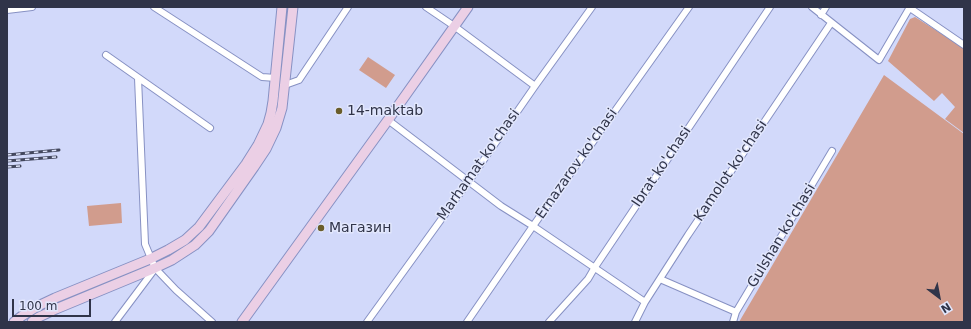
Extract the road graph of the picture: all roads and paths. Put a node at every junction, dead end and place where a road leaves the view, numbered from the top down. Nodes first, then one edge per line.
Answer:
1 (28, 7) edge
2 (154, 7) edge
3 (282, 7) edge
4 (293, 7) edge
5 (348, 7) edge
6 (426, 7) edge
7 (468, 7) edge
8 (592, 7) edge
9 (689, 7) edge
10 (770, 7) edge
11 (812, 7) edge
12 (826, 7) edge
13 (910, 8) edge
14 (7, 10) edge
15 (821, 15) junction
16 (831, 23) junction
17 (454, 26) junction
18 (964, 45) edge
19 (106, 55) dead end
20 (138, 78) junction
21 (276, 78) junction
22 (285, 85) junction
23 (535, 86) junction
24 (388, 120) junction
25 (210, 128) dead end
26 (832, 151) dead end
27 (469, 181) junction
28 (534, 226) junction
29 (150, 259) junction
30 (595, 267) junction
31 (155, 268) junction
32 (660, 279) junction
33 (645, 302) junction
34 (736, 312) junction
35 (14, 322) edge
36 (32, 322) edge
37 (115, 322) edge
38 (212, 322) edge
39 (242, 322) edge
40 (367, 322) edge
41 (467, 322) edge
42 (549, 322) edge
43 (635, 322) edge
44 (733, 322) edge

1 - 14 street
2 - 21 street
3 - 21 main road
4 - 22 main road
5 - 22 street
6 - 17 street
7 - 17 main road
8 - 23 street, Marhamat ko'chasi
9 - 28 street, Ernazarov ko'chasi
10 - 30 street, Ibrat ko'chasi
11 - 15 street
12 - 15 street
13 - 16 street
13 - 18 street
15 - 16 street
16 - 32 street, Kamolot ko'chasi
17 - 23 street
17 - 24 main road
19 - 20 street
20 - 25 street
20 - 29 street
21 - 29 main road
22 - 31 main road
23 - 27 street, Marhamat ko'chasi
24 - 27 street
24 - 39 main road
26 - 34 street, Gulshan ko'chasi
27 - 28 street
27 - 40 street, Marhamat ko'chasi
28 - 30 street
28 - 41 street, Ernazarov ko'chasi
29 - 31 street
29 - 35 main road
30 - 33 street
30 - 42 street, Ibrat ko'chasi
31 - 36 main road
31 - 37 street
31 - 38 street
32 - 33 street, Kamolot ko'chasi
32 - 34 street
33 - 43 street, Kamolot ko'chasi
34 - 44 street, Gulshan ko'chasi

